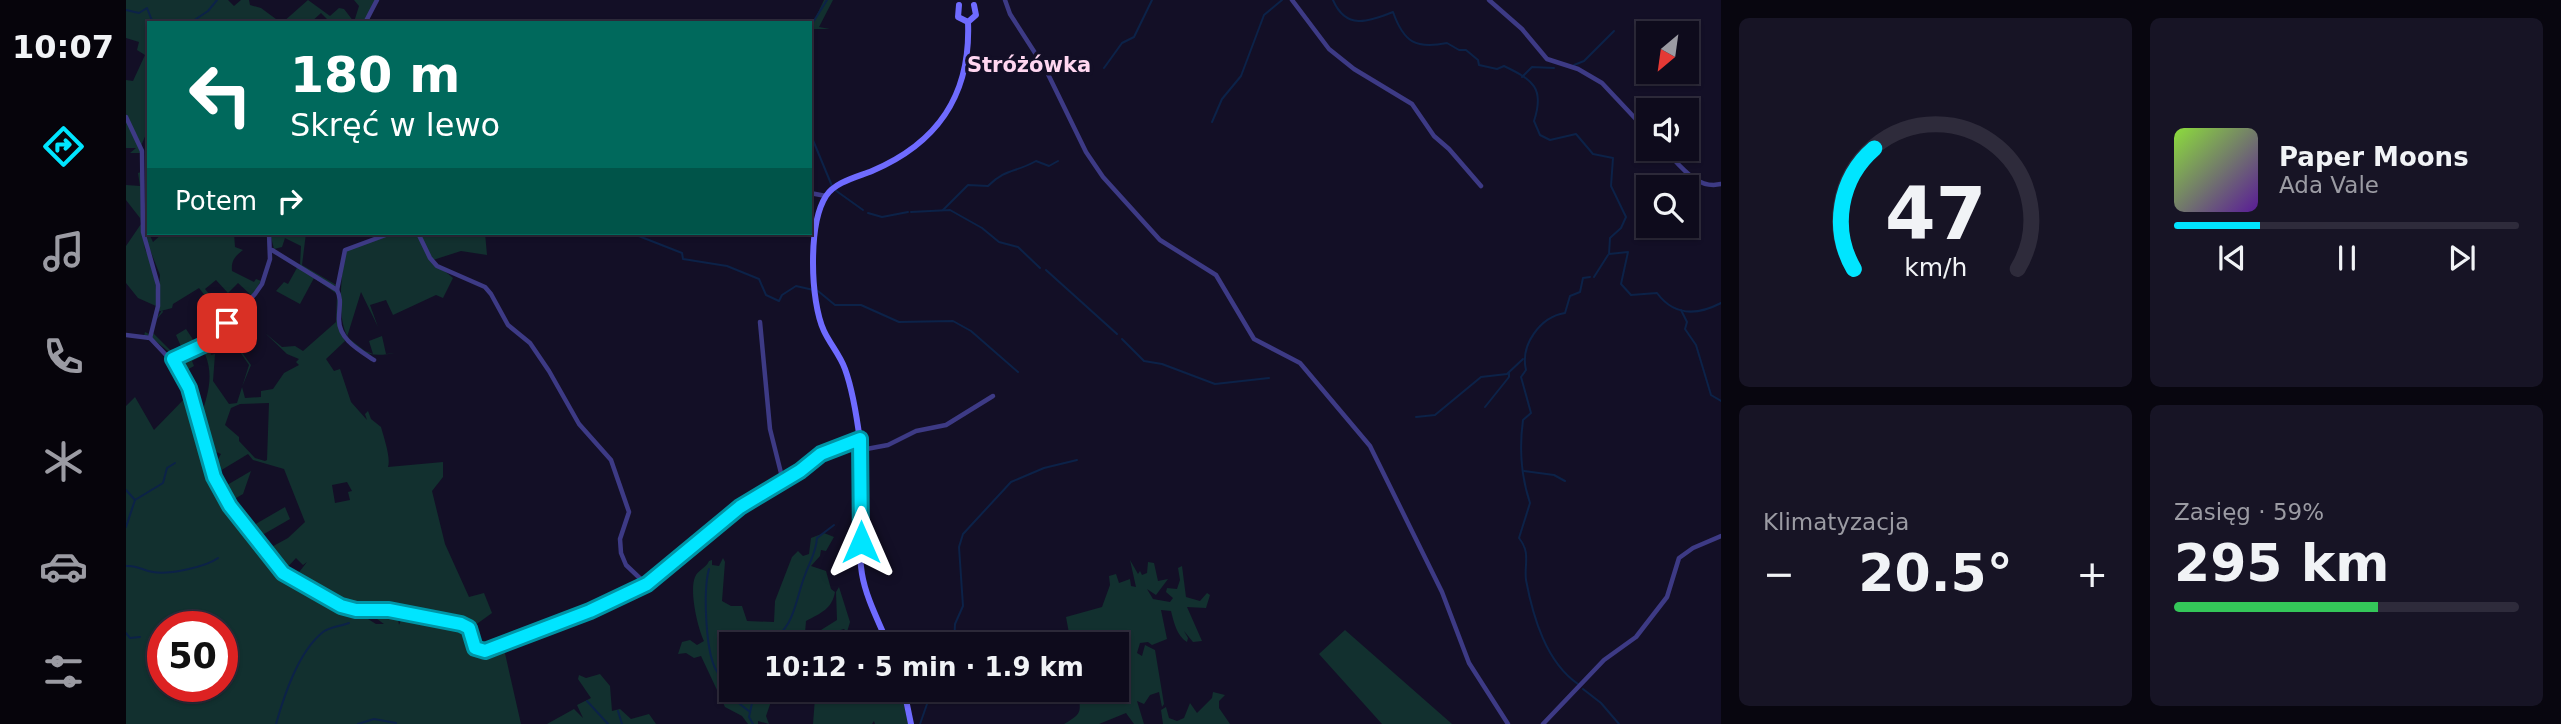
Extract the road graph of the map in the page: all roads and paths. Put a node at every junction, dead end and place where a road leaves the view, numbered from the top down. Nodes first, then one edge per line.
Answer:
1 (377, 0) edge
2 (1005, 0) edge
3 (1292, 0) edge
4 (1489, 0) edge
5 (975, 2) edge
6 (957, 3) edge
7 (366, 21) edge
8 (968, 22) junction
9 (126, 117) edge
10 (1636, 120) edge
11 (1676, 161) edge
12 (1721, 184) edge
13 (1481, 186) dead end
14 (812, 193) edge
15 (826, 196) junction
16 (269, 235) edge
17 (386, 235) edge
18 (419, 235) edge
19 (272, 250) junction
20 (337, 290) junction
21 (760, 322) dead end
22 (126, 335) edge
23 (150, 338) junction
24 (173, 359) junction
25 (374, 360) dead end
26 (993, 396) dead end
27 (860, 439) junction
28 (861, 450) junction
29 (783, 481) junction
30 (1721, 536) edge
31 (647, 584) junction
32 (884, 632) edge
33 (906, 702) edge
34 (911, 724) edge
35 (1508, 724) edge
36 (1543, 724) edge

1 - 7 street
2 - 35 street
3 - 13 street
4 - 10 street
5 - 6 main road
5 - 8 main road
6 - 8 main road
8 - 15 main road
9 - 23 street
11 - 12 street
14 - 15 street
15 - 27 main road
16 - 19 street
17 - 20 street
18 - 31 street
19 - 20 street
19 - 24 street
20 - 25 street
21 - 29 street
22 - 23 street
23 - 24 street
24 - 31 street
26 - 28 street
27 - 28 main road
27 - 29 street
28 - 32 main road
29 - 31 street
30 - 36 street
33 - 34 main road

